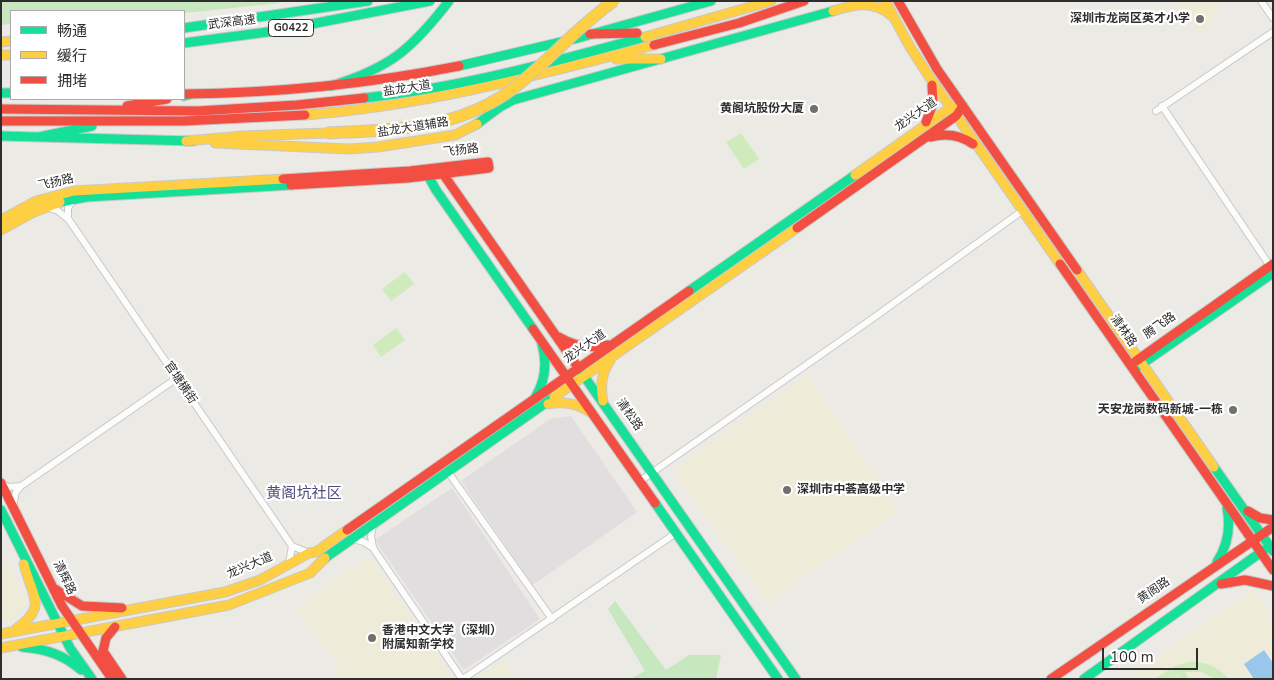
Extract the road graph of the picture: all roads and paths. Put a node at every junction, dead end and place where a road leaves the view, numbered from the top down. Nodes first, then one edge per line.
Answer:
1 (368, 1) edge
2 (430, 1) edge
3 (449, 1) edge
4 (614, 1) edge
5 (711, 1) edge
6 (771, 1) edge
7 (804, 1) edge
8 (885, 1) edge
9 (898, 1) edge
10 (1261, 1) edge
11 (892, 16) junction
12 (1273, 18) edge
13 (185, 28) edge
14 (659, 32) junction
15 (1273, 32) edge
16 (590, 34) junction
17 (185, 42) edge
18 (596, 59) junction
19 (661, 59) junction
20 (928, 75) junction
21 (330, 86) junction
22 (186, 95) edge
23 (161, 100) edge
24 (963, 106) junction
25 (1, 109) edge
26 (98, 111) junction
27 (953, 112) junction
28 (1, 121) edge
29 (114, 121) junction
30 (1, 136) edge
31 (39, 137) junction
32 (916, 138) junction
33 (186, 141) junction
34 (979, 149) junction
35 (441, 170) joint
36 (426, 172) junction
37 (74, 199) junction
38 (44, 207) junction
39 (1022, 211) junction
40 (1, 220) edge
41 (69, 220) junction
42 (1, 230) edge
43 (1272, 268) edge
44 (554, 332) junction
45 (539, 337) junction
46 (616, 342) junction
47 (613, 357) junction
48 (1138, 363) junction
49 (582, 372) junction
50 (177, 378) junction
51 (570, 381) junction
52 (538, 403) junction
53 (604, 403) junction
54 (594, 415) junction
55 (448, 472) junction
56 (652, 472) junction
57 (640, 481) junction
58 (1, 483) edge
59 (21, 486) junction
60 (1224, 501) junction
61 (1241, 504) junction
62 (13, 508) junction
63 (1, 510) edge
64 (1273, 520) edge
65 (373, 525) junction
66 (1273, 527) edge
67 (676, 533) junction
68 (1257, 538) junction
69 (353, 539) junction
70 (292, 546) junction
71 (373, 548) junction
72 (1269, 548) edge
73 (309, 553) junction
74 (23, 554) junction
75 (289, 564) junction
76 (1212, 568) junction
77 (1273, 570) edge
78 (1214, 586) junction
79 (1273, 586) edge
80 (53, 588) junction
81 (144, 608) junction
82 (552, 619) junction
83 (72, 622) junction
84 (58, 624) junction
85 (115, 627) junction
86 (3, 634) edge
87 (80, 634) junction
88 (64, 637) junction
89 (4, 647) edge
90 (91, 679) edge
91 (112, 679) edge
92 (122, 679) edge
93 (462, 679) edge
94 (778, 679) edge
95 (796, 679) edge
96 (1051, 679) edge
97 (1084, 679) edge

1 - 13 main road, 武深高速 / G0422
2 - 17 main road, 武深高速 / G0422
3 - 21 main road
4 - 33 main road, bridge
5 - 16 main road
6 - 14 main road, 盐龙大道
7 - 18 main road, 盐龙大道
8 - 11 main road, 清林路
9 - 24 main road, 清林路
10 - 12 street
11 - 19 main road, 盐龙大道辅路
11 - 20 main road, 清林路
14 - 16 main road
14 - 26 main road, 盐龙大道
15 - 43 street
16 - 21 main road
18 - 19 main road
18 - 29 main road, 盐龙大道
19 - 33 main road, 盐龙大道辅路
20 - 27 main road, 清林路
20 - 32 main road
21 - 22 main road
23 - 26 main road
24 - 27 main road, 龙兴大道
24 - 48 main road, 清林路
25 - 26 main road, 盐龙大道
27 - 32 main road, 龙兴大道
27 - 34 main road, 清林路
28 - 29 main road, 盐龙大道
29 - 31 main road
30 - 31 main road, 盐龙大道辅路
31 - 33 main road, 盐龙大道辅路
32 - 34 main road
32 - 46 main road, 龙兴大道
32 - 47 main road, 龙兴大道
34 - 39 main road, 清林路
35 - 36 main road, 飞扬路
35 - 44 main road, 清松路
36 - 37 main road, 飞扬路
36 - 40 main road, 飞扬路
36 - 45 main road
37 - 38 main road, 飞扬路
37 - 41 street
38 - 41 street, 官塘横街
38 - 42 main road, 飞扬路
39 - 48 main road, 清林路
39 - 56 street
41 - 50 street, 官塘横街
43 - 48 main road, 腾飞路
44 - 46 main road
44 - 49 main road, 清松路
45 - 51 main road
45 - 52 main road
46 - 49 main road, 龙兴大道
47 - 49 main road, 龙兴大道
47 - 53 main road
48 - 60 main road, 清林路
48 - 61 main road, 清林路
49 - 51 main road, 龙兴大道
49 - 53 main road, 清松路
50 - 59 street
50 - 70 street, 官塘横街
51 - 52 main road, 龙兴大道
51 - 54 main road
52 - 54 main road
52 - 55 main road, 龙兴大道
52 - 73 main road, 龙兴大道
53 - 56 main road, 清松路
54 - 57 main road
55 - 65 main road, 龙兴大道
55 - 82 street
56 - 57 street
56 - 95 main road, 清松路
57 - 67 main road
58 - 59 street
58 - 62 main road, 清辉路
59 - 62 street
60 - 68 main road, 清林路
60 - 76 main road
61 - 64 main road
61 - 68 main road, 清林路
62 - 80 main road, 清辉路
63 - 74 main road, 清辉路
65 - 69 main road, 龙兴大道
65 - 71 street
66 - 68 main road, 黄阁路
67 - 82 street
67 - 94 main road
68 - 72 main road, 清林路
68 - 76 main road, 黄阁路
69 - 71 street
69 - 85 main road, 龙兴大道
70 - 73 street
70 - 75 street
71 - 93 street
72 - 77 main road, 清林路
72 - 78 main road
73 - 75 main road, 龙兴大道
74 - 84 main road, 清辉路
74 - 86 main road
75 - 81 main road, 龙兴大道
76 - 96 main road, 黄阁路
78 - 79 main road
78 - 97 main road
80 - 81 main road
80 - 83 main road, 清辉路
81 - 83 main road, 龙兴大道
82 - 93 street
83 - 84 main road, 龙兴大道
83 - 87 main road, 清辉路
84 - 86 main road, 龙兴大道
84 - 88 main road, 清辉路
85 - 87 main road, 龙兴大道
85 - 92 main road
87 - 88 main road, 龙兴大道
87 - 91 main road, 清辉路
88 - 89 main road, 龙兴大道
88 - 90 main road, 清辉路
89 - 90 main road

